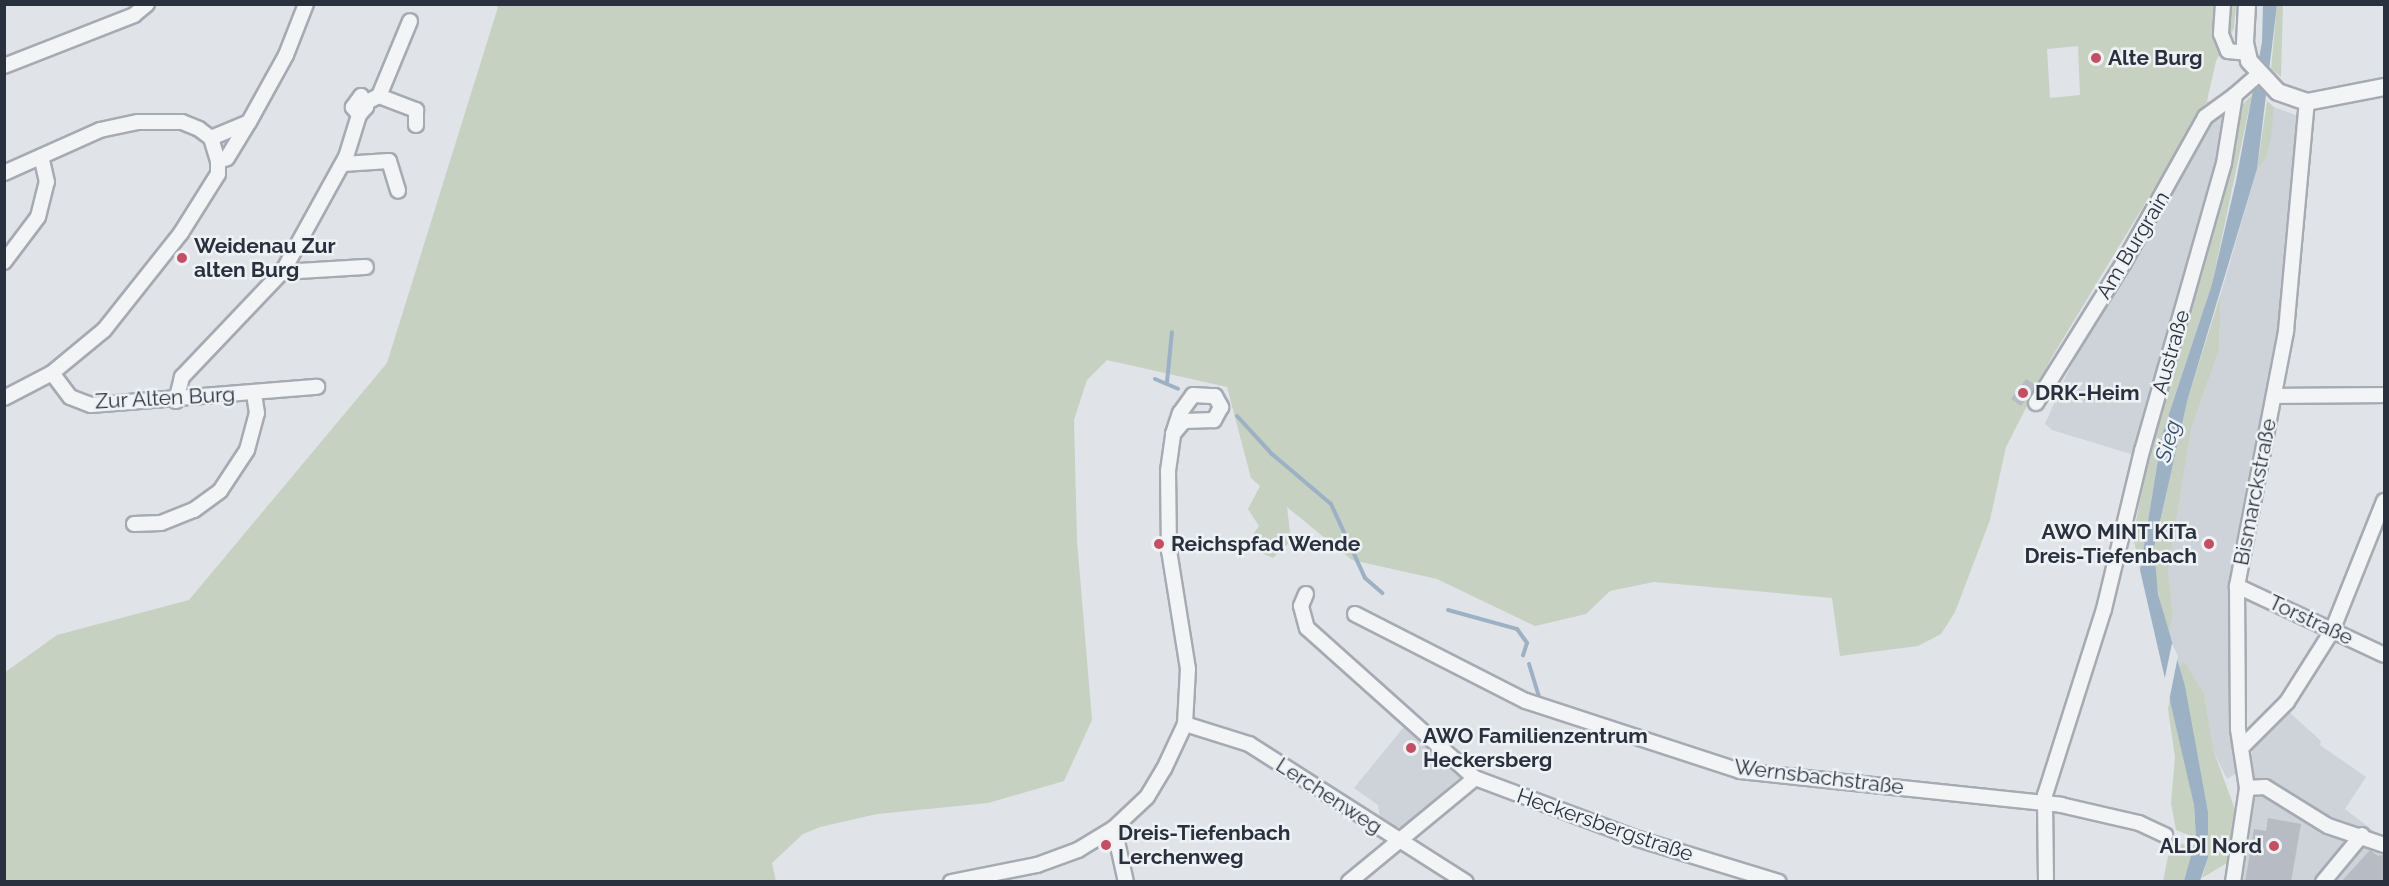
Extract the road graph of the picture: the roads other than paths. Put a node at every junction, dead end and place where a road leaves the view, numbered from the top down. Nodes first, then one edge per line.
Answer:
1 (147, 4) edge
2 (306, 4) edge
3 (2223, 4) edge
4 (2247, 4) edge
5 (410, 21) dead end
6 (4, 66) edge
7 (2249, 68) junction
8 (2385, 87) edge
9 (2235, 95) junction
10 (373, 99) junction
11 (2307, 102) junction
12 (249, 122) junction
13 (416, 125) dead end
14 (211, 138) junction
15 (41, 157) junction
16 (219, 161) junction
17 (343, 164) junction
18 (4, 173) edge
19 (398, 191) dead end
20 (4, 262) edge
21 (366, 267) dead end
22 (281, 272) junction
23 (52, 374) junction
24 (317, 387) dead end
25 (254, 393) junction
26 (2385, 395) edge
27 (2274, 396) junction
28 (4, 398) edge
29 (176, 400) junction
30 (2037, 403) dead end
31 (1173, 434) dead end
32 (2385, 501) edge
33 (134, 524) dead end
34 (2237, 586) junction
35 (1306, 594) dead end
36 (1355, 614) dead end
37 (2332, 631) junction
38 (2385, 655) edge
39 (1185, 724) junction
40 (2241, 748) junction
41 (1475, 778) junction
42 (2247, 788) junction
43 (2045, 805) junction
44 (1114, 828) junction
45 (2165, 835) dead end
46 (2362, 835) junction
47 (1398, 840) junction
48 (2385, 845) edge
49 (951, 882) edge
50 (1126, 882) edge
51 (1349, 882) edge
52 (1466, 882) edge
53 (1779, 882) edge
54 (2046, 882) edge
55 (2233, 882) edge
56 (2323, 882) edge

1 - 6 street
2 - 12 street
3 - 7 street
4 - 7 street
5 - 10 street
7 - 9 street
7 - 11 street
8 - 11 street
9 - 30 street, Am Burgrain
9 - 43 street, Austraße
10 - 13 street
10 - 17 street
11 - 27 street, Bismarckstraße
12 - 14 street
12 - 16 street
14 - 15 street
14 - 16 street
15 - 18 street
15 - 20 street
16 - 23 street
17 - 19 street
17 - 22 street
21 - 22 street
22 - 29 street
23 - 28 street
23 - 29 street, Zur Alten Burg
24 - 25 street, Zur Alten Burg
25 - 29 street, Zur Alten Burg
25 - 33 street, Zur Alten Burg
26 - 27 street
27 - 34 street, Bismarckstraße
31 - 39 street
32 - 37 street
34 - 37 street, Torstraße
34 - 40 street, Bismarckstraße
35 - 41 street, Heckersbergstraße
36 - 43 street, Wernsbachstraße
37 - 38 street, Torstraße
37 - 40 street
39 - 44 street
39 - 47 street, Lerchenweg
40 - 42 street, Bismarckstraße
41 - 47 street
41 - 53 street, Heckersbergstraße
42 - 46 street
42 - 55 street, Bismarckstraße
43 - 45 street, Wernsbachstraße
43 - 54 street, Austraße
44 - 49 street
44 - 50 street
46 - 48 street
46 - 56 street
47 - 51 street
47 - 52 street, Lerchenweg

